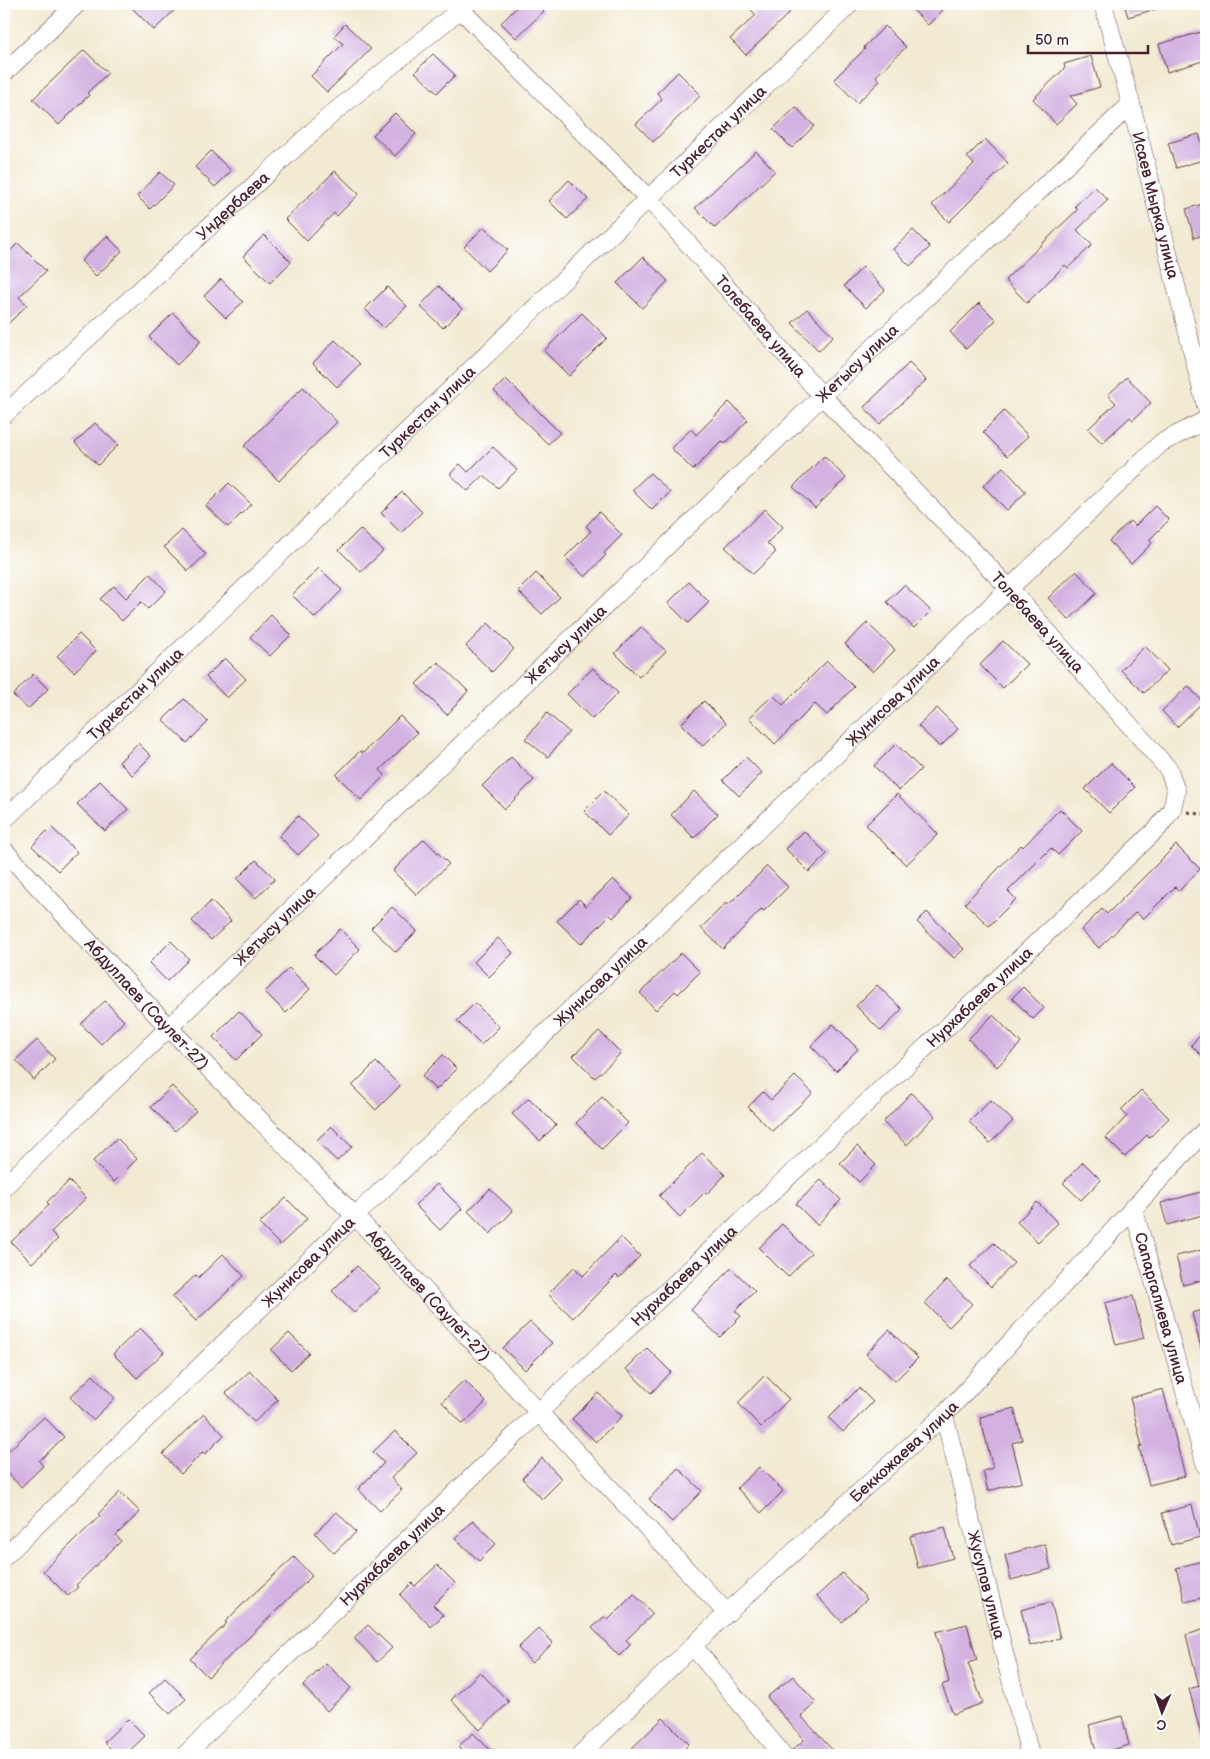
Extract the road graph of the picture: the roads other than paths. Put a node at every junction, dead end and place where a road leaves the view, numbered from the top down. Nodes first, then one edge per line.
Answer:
1 (77, 4) edge
2 (850, 4) edge
3 (1103, 4) edge
4 (461, 6) edge
5 (4, 73) edge
6 (1131, 104) junction
7 (649, 199) junction
8 (822, 396) junction
9 (1206, 406) edge
10 (4, 415) edge
11 (1206, 420) edge
12 (1010, 589) junction
13 (1176, 791) joint
14 (4, 820) edge
15 (4, 850) edge
16 (168, 1027) junction
17 (1206, 1129) edge
18 (4, 1188) edge
19 (1133, 1207) junction
20 (355, 1216) junction
21 (540, 1411) junction
22 (944, 1415) junction
23 (1206, 1466) edge
24 (4, 1557) edge
25 (727, 1613) junction
26 (693, 1646) junction
27 (185, 1755) edge
28 (580, 1755) edge
29 (783, 1755) edge
30 (1030, 1755) edge

1 - 5 street
2 - 7 street, Туркестан улица
3 - 6 street, Исаев Мырка улица
4 - 7 street, Толебаева улица
4 - 10 street, Ундербаева
6 - 8 street, Жетысу улица
6 - 9 street, Исаев Мырка улица
7 - 8 street, Толебаева улица
7 - 14 street, Туркестан улица
8 - 12 street, Толебаева улица
8 - 16 street, Жетысу улица
11 - 12 street, Жунисова улица
12 - 13 street, Толебаева улица
12 - 20 street, Жунисова улица
13 - 21 street, Нурхабаева улица
15 - 16 street, Абдуллаев (Саулет-27)
16 - 18 street, Жетысу улица
16 - 20 street, Абдуллаев (Саулет-27)
17 - 19 street, Беккожаева улица
19 - 22 street, Беккожаева улица
19 - 23 street, Сапаргалиева улица
20 - 21 street, Абдуллаев (Саулет-27)
20 - 24 street, Жунисова улица
21 - 25 street, Абдуллаев (Саулет-27)
21 - 27 street, Нурхабаева улица
22 - 25 street, Беккожаева улица
22 - 30 street, Жусупов улица
25 - 26 street, Беккожаева улица
26 - 28 street, Беккожаева улица
26 - 29 street

